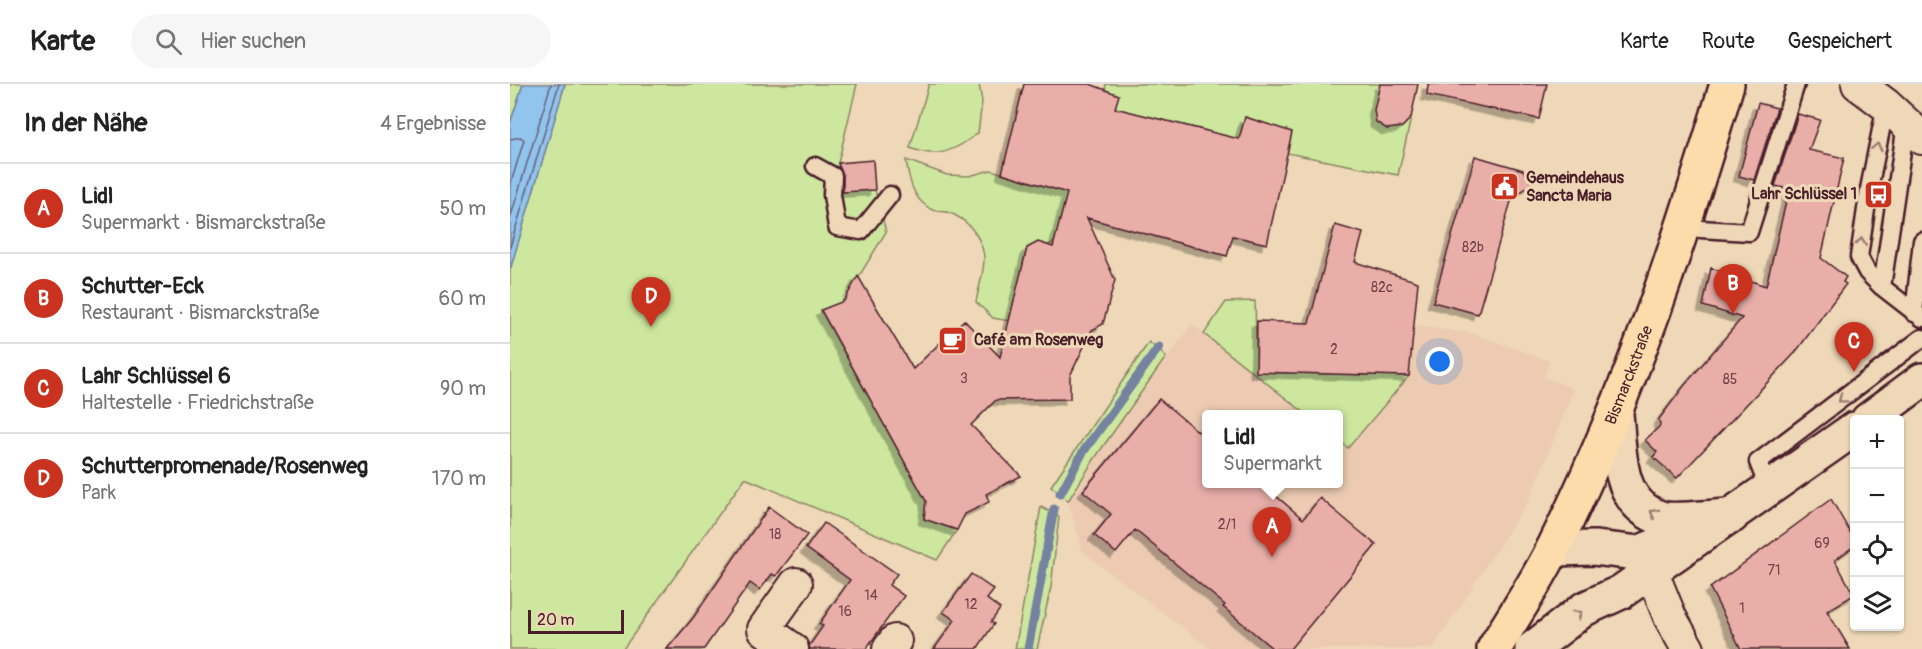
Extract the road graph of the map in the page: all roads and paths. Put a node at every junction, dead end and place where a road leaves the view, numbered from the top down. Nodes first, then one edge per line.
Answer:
1 (1727, 84) edge
2 (1796, 84) edge
3 (1858, 84) edge
4 (1905, 122) edge
5 (815, 166) dead end
6 (890, 195) dead end
7 (1684, 228) junction
8 (1922, 241) edge
9 (1882, 287) junction
10 (1918, 316) edge
11 (1922, 338) edge
12 (1922, 380) edge
13 (1616, 414) junction
14 (1875, 415) edge
15 (1850, 432) edge
16 (1769, 490) junction
17 (1732, 516) junction
18 (1553, 549) junction
19 (1651, 570) junction
20 (796, 584) dead end
21 (792, 649) edge
22 (1494, 649) edge
23 (1532, 649) edge
24 (1688, 649) edge

1 - 7 main road, Bismarckstraße
2 - 7 lane
3 - 4 street
4 - 9 lane
9 -> 4 lane
5 - 6 lane
7 - 13 main road, Bismarckstraße
8 - 10 lane
9 - 10 lane
11 -> 16 lane
12 - 14 street
17 -> 13 street
13 - 18 main road, Bismarckstraße
15 - 16 street
16 - 17 street
17 - 18 street
17 - 19 street
18 - 19 street
18 - 22 main road, Bismarckstraße
23 -> 19 street
19 - 24 street
20 - 21 street

